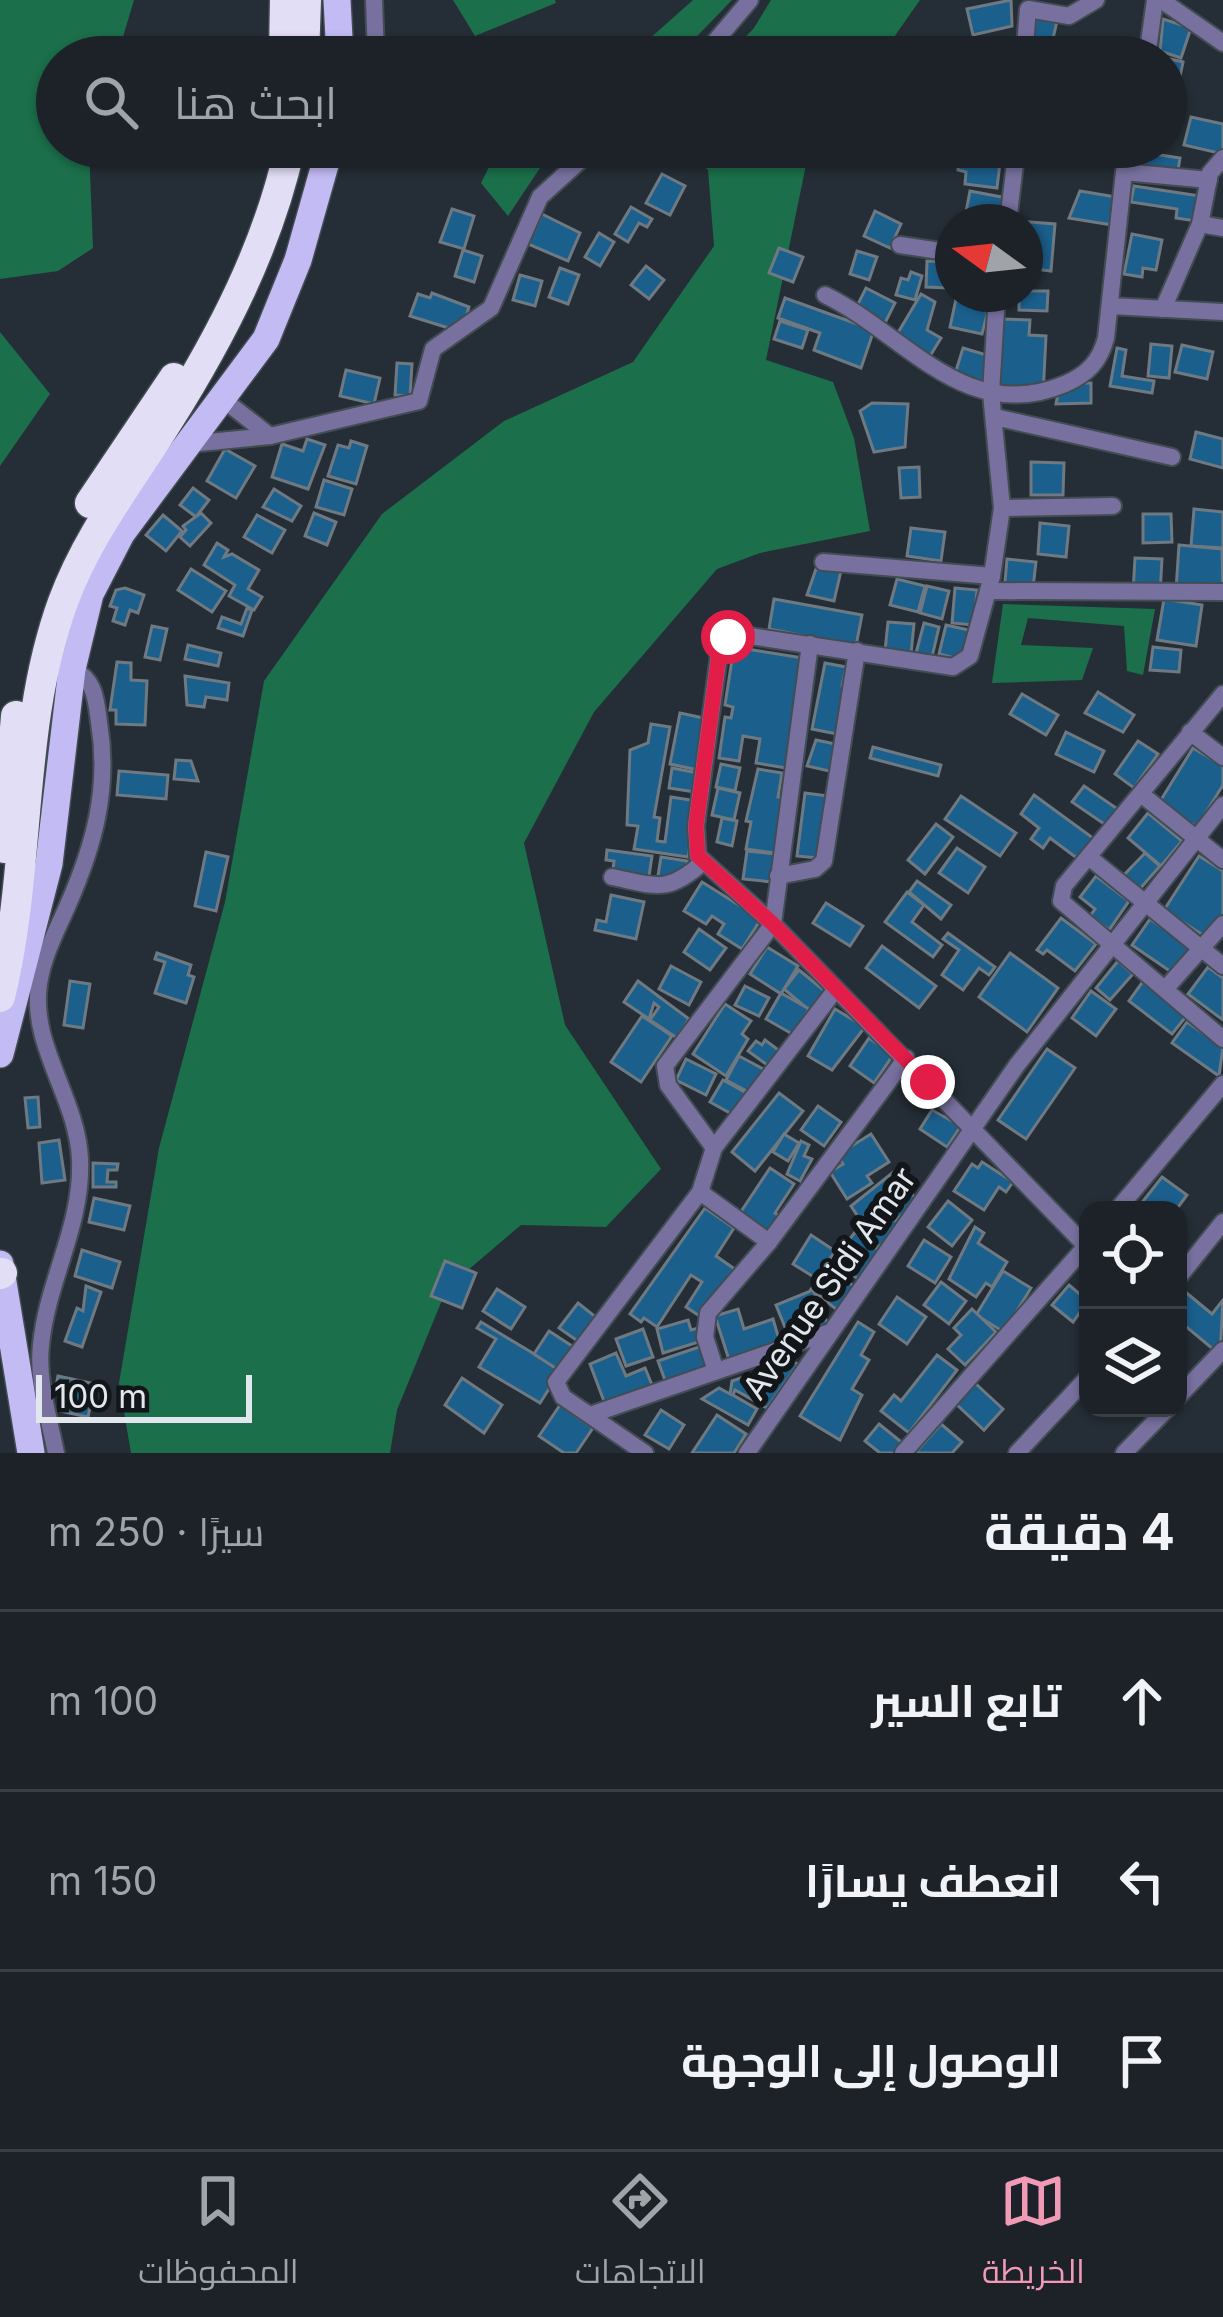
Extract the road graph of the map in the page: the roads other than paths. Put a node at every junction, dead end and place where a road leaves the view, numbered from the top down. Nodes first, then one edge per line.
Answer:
1 (285, 0) edge
2 (306, 0) edge
3 (337, 0) edge
4 (374, 0) edge
5 (750, 0) edge
6 (1096, 0) edge
7 (1158, 0) edge
8 (284, 36) edge
9 (305, 36) edge
10 (339, 36) edge
11 (375, 36) edge
12 (720, 36) edge
13 (1026, 36) edge
14 (1152, 36) edge
15 (1223, 44) edge
16 (1223, 158) edge
17 (265, 168) edge
18 (284, 168) edge
19 (324, 168) edge
20 (572, 168) edge
21 (1014, 168) edge
22 (1125, 168) edge
23 (1124, 172) junction
24 (1209, 180) junction
25 (1010, 204) edge
26 (1200, 224) junction
27 (1223, 228) edge
28 (900, 245) dead end
29 (935, 250) edge
30 (825, 296) dead end
31 (1111, 306) junction
32 (1163, 309) junction
33 (996, 312) edge
34 (1223, 312) edge
35 (991, 393) junction
36 (224, 400) junction
37 (995, 417) junction
38 (270, 436) junction
39 (189, 444) junction
40 (1172, 458) dead end
41 (1113, 506) dead end
42 (1002, 508) junction
43 (824, 562) dead end
44 (990, 584) junction
45 (1223, 592) edge
46 (810, 644) junction
47 (856, 651) junction
48 (72, 669) junction
49 (1223, 694) edge
50 (1190, 732) junction
51 (1223, 757) edge
52 (1141, 794) junction
53 (1223, 805) edge
54 (1197, 837) junction
55 (1090, 858) junction
56 (1223, 860) edge
57 (704, 862) junction
58 (778, 876) junction
59 (612, 878) dead end
60 (0, 892) edge
61 (1149, 904) junction
62 (773, 924) junction
63 (1223, 924) edge
64 (1114, 946) junction
65 (1202, 947) junction
66 (1223, 966) edge
67 (1166, 986) junction
68 (836, 988) junction
69 (0, 997) edge
70 (1223, 1039) edge
71 (0, 1054) edge
72 (906, 1058) junction
73 (1223, 1084) edge
74 (970, 1132) junction
75 (714, 1148) junction
76 (700, 1192) junction
77 (1125, 1201) edge
78 (1223, 1222) edge
79 (1079, 1238) edge
80 (769, 1242) junction
81 (1079, 1255) edge
82 (1187, 1267) edge
83 (1, 1270) edge
84 (827, 1333) junction
85 (1223, 1350) edge
86 (716, 1371) junction
87 (1079, 1386) edge
88 (1187, 1388) edge
89 (593, 1414) junction
90 (1159, 1417) edge
91 (31, 1453) edge
92 (56, 1453) edge
93 (645, 1453) edge
94 (747, 1453) edge
95 (903, 1453) edge
96 (1016, 1453) edge
97 (1124, 1453) edge

1 - 8 highway
2 - 9 highway
3 - 10 main road
4 - 11 street
5 - 12 street
6 - 13 street
7 - 14 street
7 - 15 street
16 - 24 street
17 - 60 highway
18 - 69 highway
19 - 36 main road
20 - 38 street
21 - 25 street
22 - 23 street
23 - 24 street
23 - 31 street
24 - 26 street
26 - 27 street
26 - 32 street
28 - 29 street
30 - 35 street
31 - 32 street
31 - 35 street
32 - 34 street
33 - 35 street
35 - 37 street
36 - 38 street
36 - 39 main road
37 - 40 street
37 - 42 street
38 - 39 street
39 - 48 main road
41 - 42 street
42 - 44 street
43 - 44 street
44 - 45 street
44 - 47 street
46 - 47 street
46 - 57 street
46 - 58 street
47 - 58 street
48 - 71 main road
48 - 92 street
49 - 50 street
50 - 51 street
50 - 52 street
52 - 54 street
52 - 55 street
53 - 54 street, Avenue Sidi Amar
54 - 56 street
54 - 61 street, Avenue Sidi Amar
55 - 61 street
55 - 64 street
57 - 59 street
57 - 62 street
58 - 62 street
61 - 64 street, Avenue Sidi Amar
61 - 65 street
62 - 68 street
62 - 75 street
63 - 65 street
64 - 67 street
64 - 74 street, Avenue Sidi Amar
65 - 66 street
65 - 67 street
67 - 70 street
68 - 72 street
68 - 75 street
72 - 74 street
72 - 80 street
73 - 77 street
74 - 79 street
74 - 84 street, Avenue Sidi Amar
75 - 76 street
76 - 80 street
76 - 89 street
78 - 82 street
80 - 86 street
81 - 95 street
83 - 91 main road
84 - 86 street
84 - 94 street, Avenue Sidi Amar
85 - 88 street
86 - 89 street
87 - 96 street
89 - 93 street
90 - 97 street

